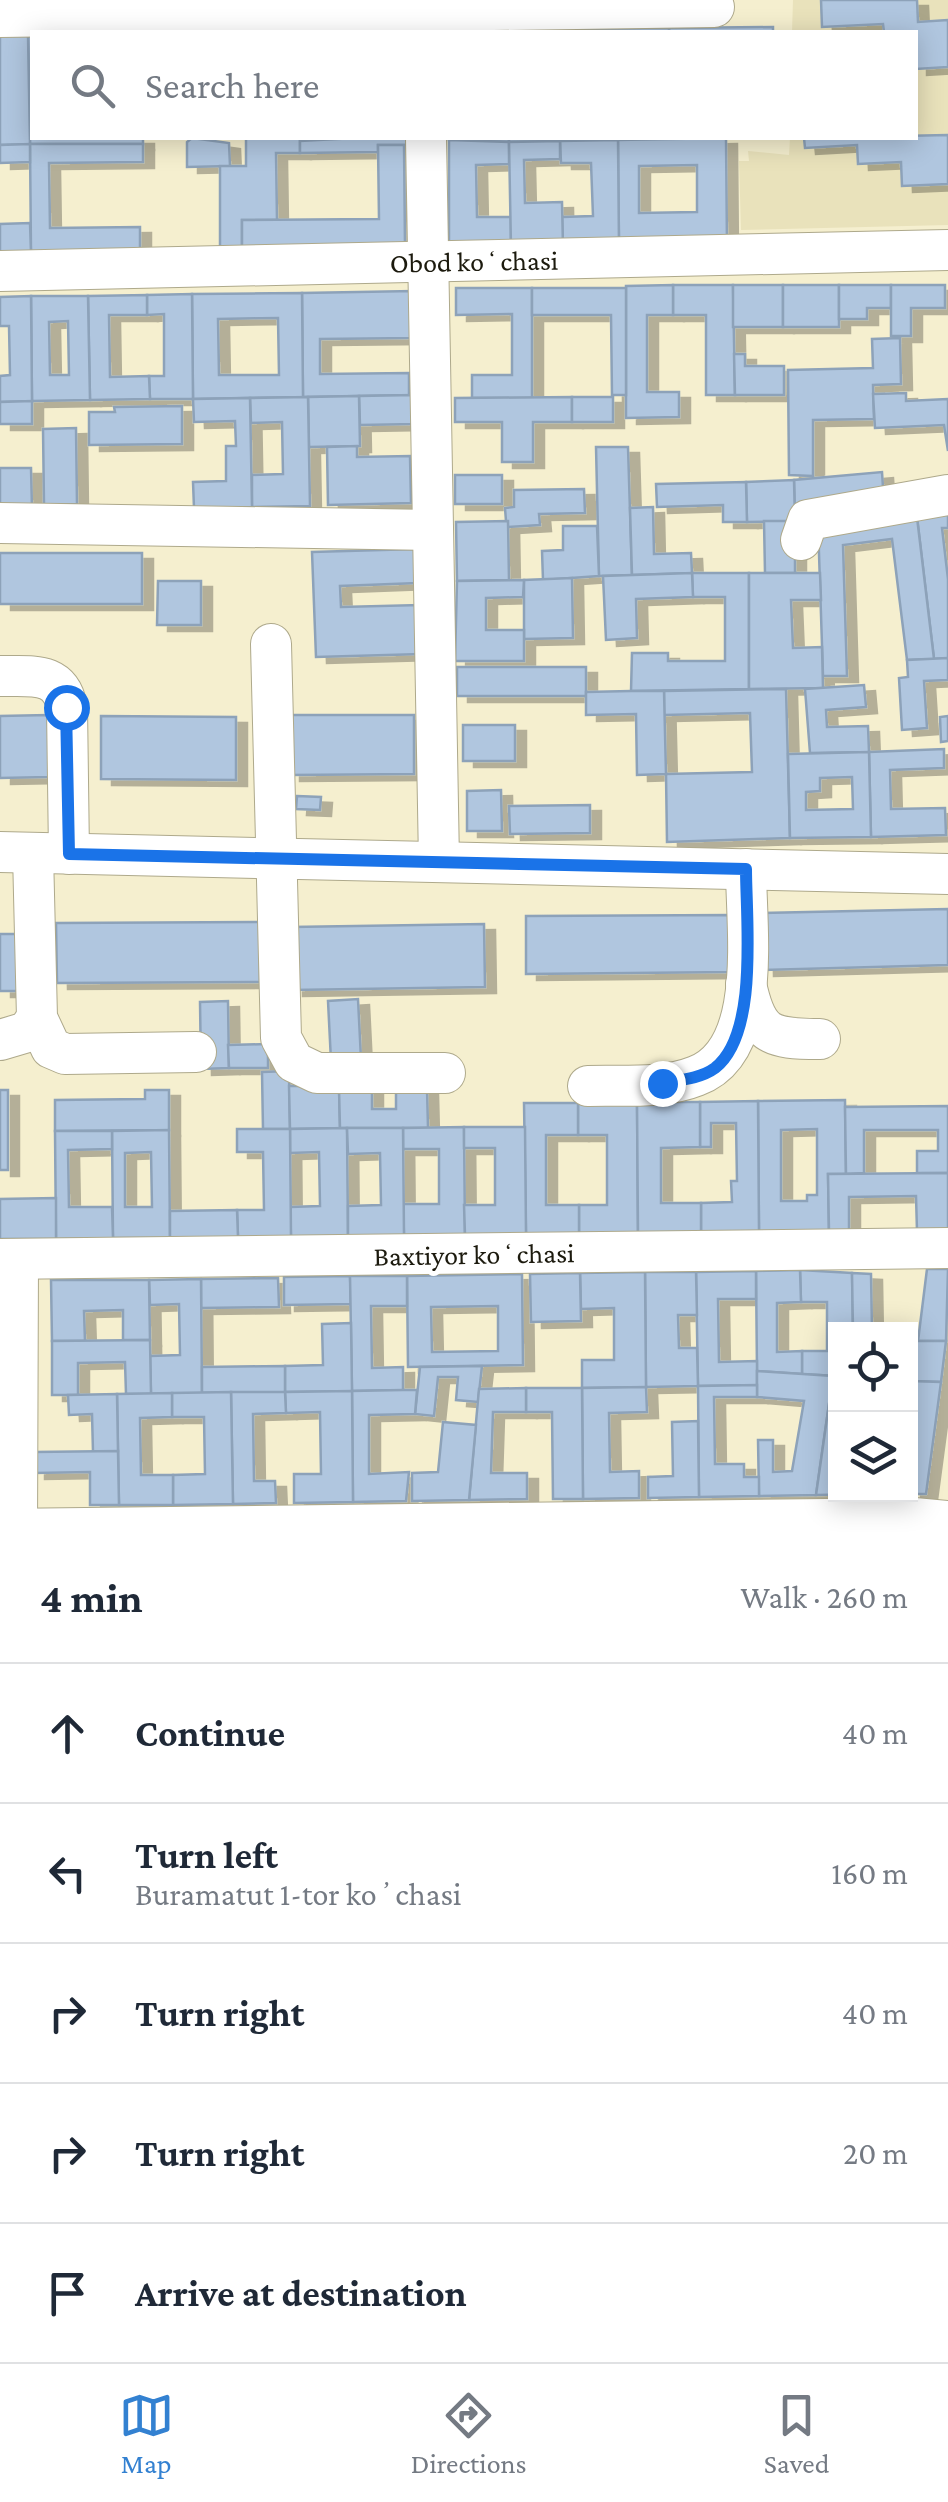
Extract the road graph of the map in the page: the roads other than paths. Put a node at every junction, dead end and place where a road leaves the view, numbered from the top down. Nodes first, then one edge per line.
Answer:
1 (714, 7) dead end
2 (0, 17) edge
3 (424, 22) edge
4 (426, 140) edge
5 (948, 250) edge
6 (427, 262) junction
7 (0, 271) edge
8 (948, 495) edge
9 (0, 523) edge
10 (433, 530) junction
11 (801, 540) dead end
12 (271, 644) dead end
13 (0, 676) edge
14 (34, 853) edge
15 (277, 858) junction
16 (439, 862) junction
17 (746, 869) junction
18 (948, 874) edge
19 (746, 984) junction
20 (37, 1018) junction
21 (820, 1039) dead end
22 (0, 1040) edge
23 (196, 1052) dead end
24 (445, 1073) dead end
25 (588, 1086) dead end
26 (948, 1248) edge
27 (9, 1259) edge
28 (948, 1521) edge
29 (12, 1530) edge

1 - 3 street
2 - 3 street
4 - 6 street
5 - 6 street, Obod koʻchasi
6 - 7 street, Obod koʻchasi
6 - 10 street
8 - 11 street
9 - 10 street
10 - 16 street
12 - 15 street
13 - 14 street
14 - 15 street
14 - 20 street
15 - 16 street
15 - 24 street
16 - 17 street
17 - 18 street
17 - 19 street
19 - 21 street
19 - 25 street
20 - 22 street
20 - 23 street
26 - 27 street, Baxtiyor koʻchasi
27 - 29 street
28 - 29 street

